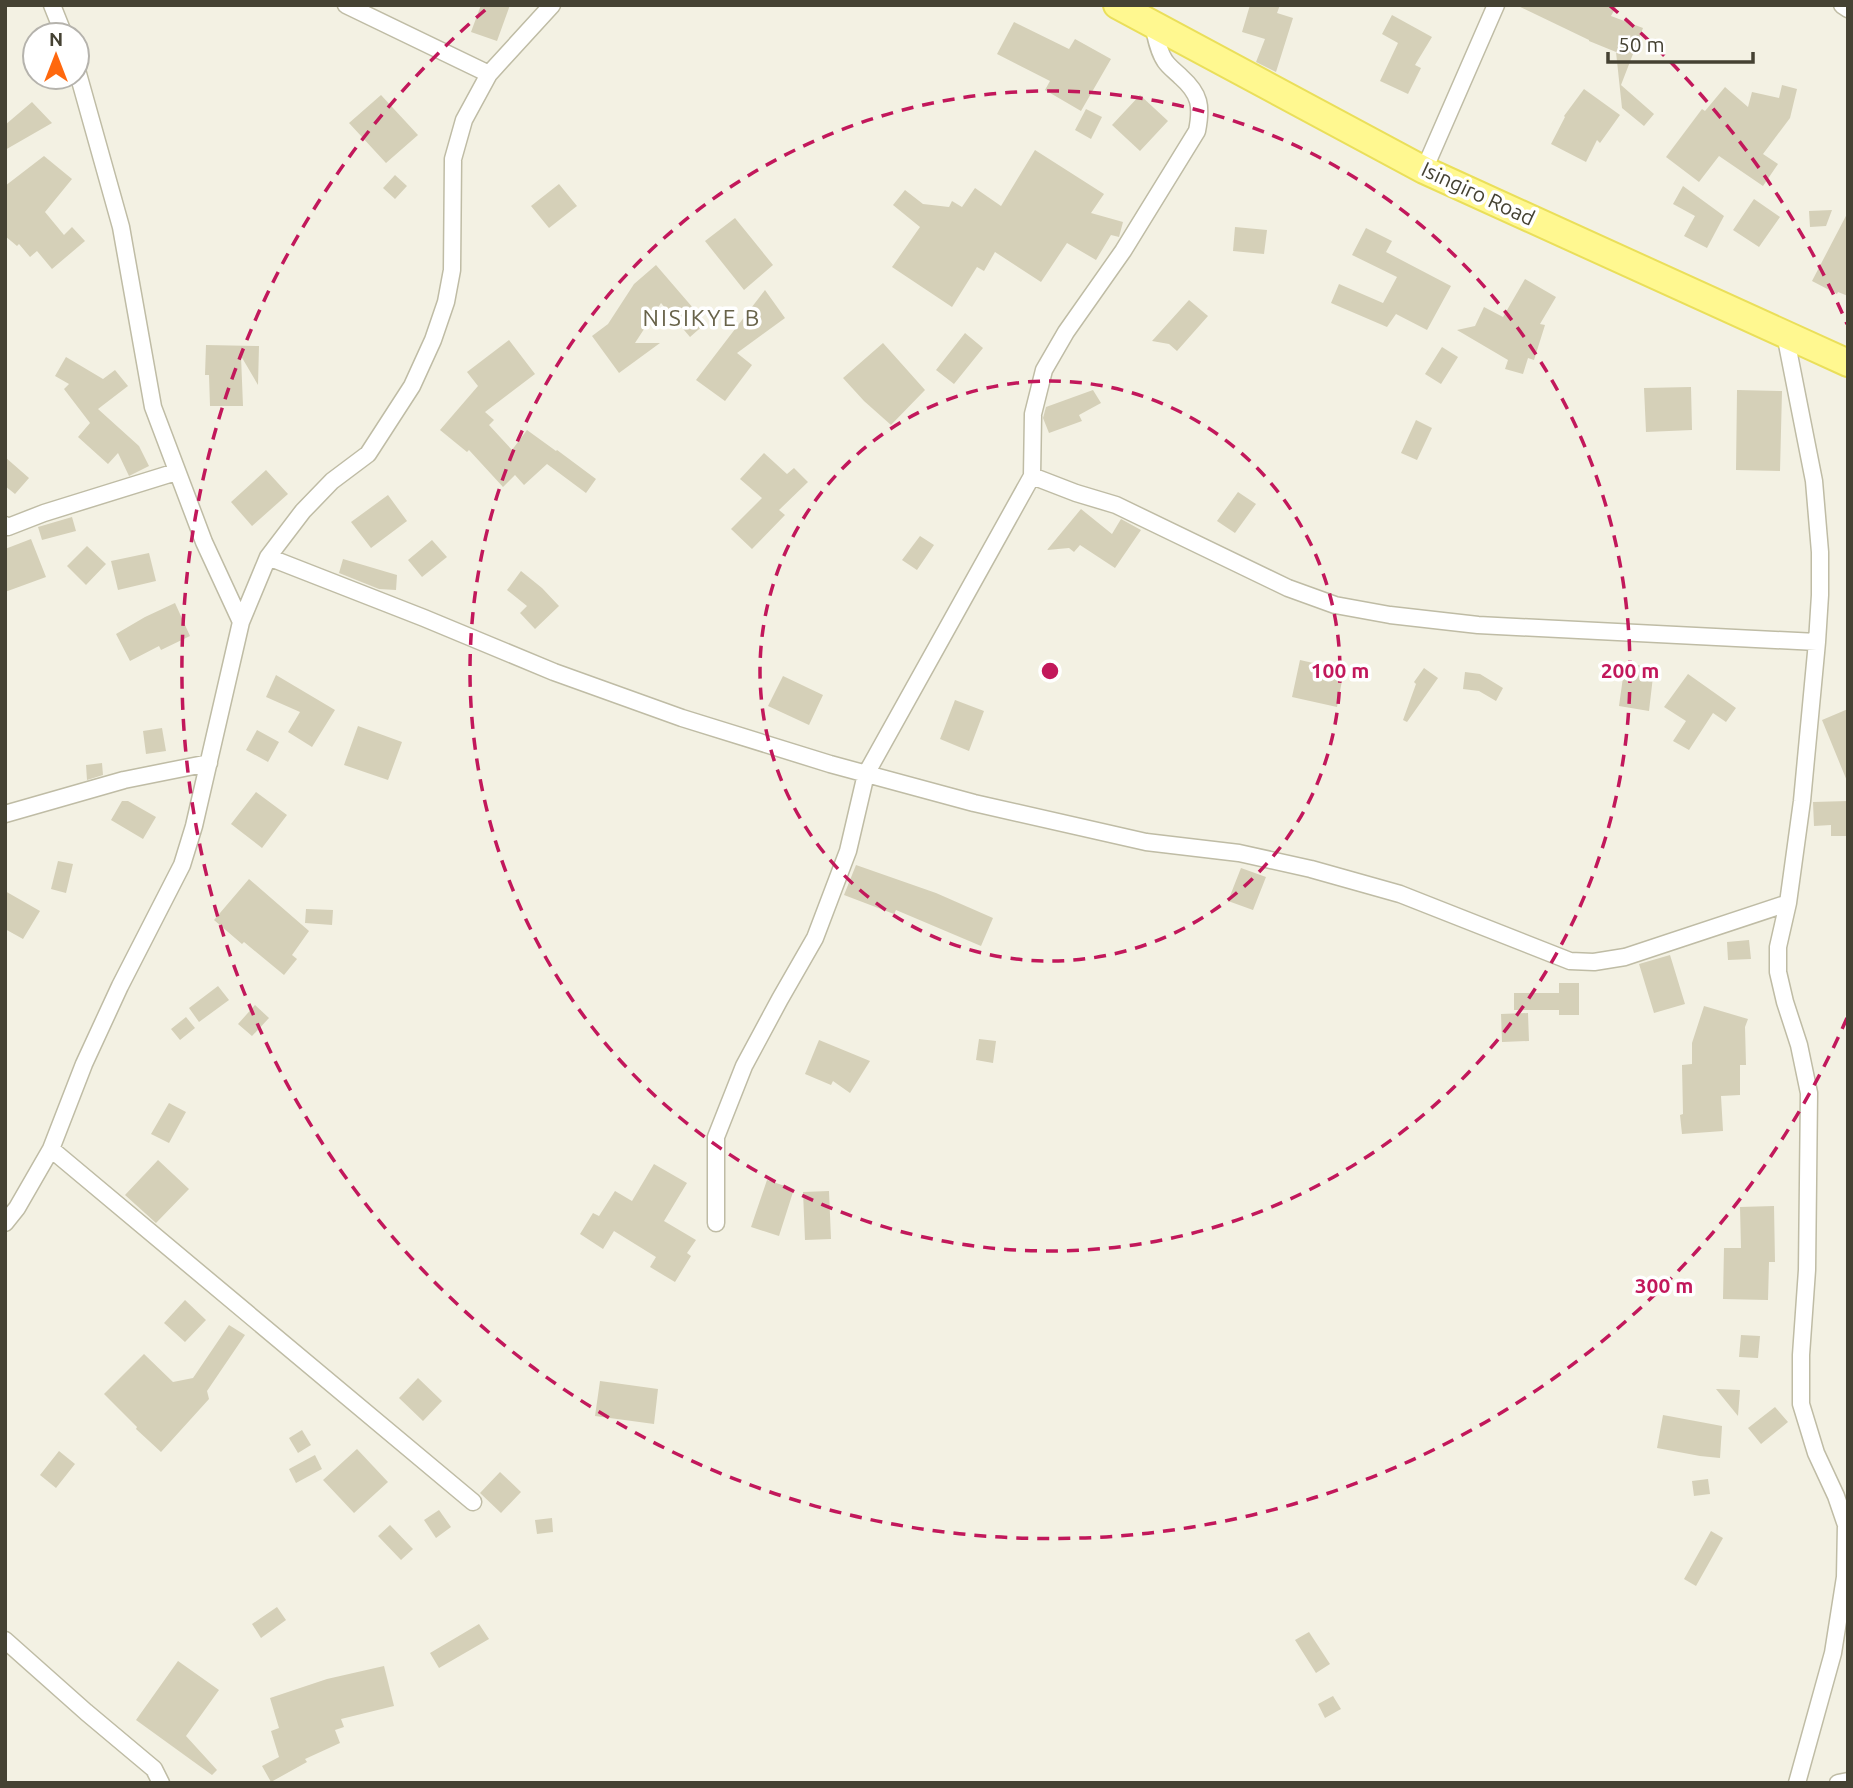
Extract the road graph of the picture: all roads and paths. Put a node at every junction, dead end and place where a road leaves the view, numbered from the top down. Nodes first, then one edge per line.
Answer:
1 (346, 5) edge
2 (552, 5) edge
3 (1117, 5) edge
4 (1496, 5) edge
5 (1842, 5) edge
6 (1848, 9) edge
7 (1153, 25) junction
8 (489, 74) junction
9 (83, 91) edge
10 (1424, 170) junction
11 (1785, 334) junction
12 (1848, 363) edge
13 (176, 472) junction
14 (1032, 476) junction
15 (6, 527) edge
16 (268, 557) junction
17 (241, 622) junction
18 (1817, 642) junction
19 (209, 763) junction
20 (866, 774) junction
21 (5, 814) edge
22 (1788, 903) junction
23 (51, 1149) junction
24 (5, 1223) edge
25 (716, 1223) dead end
26 (473, 1502) dead end
27 (1847, 1525) edge
28 (5, 1640) edge
29 (1848, 1781) edge
30 (161, 1783) edge
31 (1797, 1783) edge
32 (1838, 1783) edge

1 - 8 street
2 - 8 street
3 - 7 main road, Isingiro Road
4 - 10 street
5 - 6 street
7 - 10 main road, Isingiro Road
7 - 14 street
8 - 16 street
9 - 13 street
10 - 11 main road, Isingiro Road
11 - 12 main road, Isingiro Road
11 - 18 street
13 - 15 street
13 - 17 street
14 - 18 street
14 - 20 street
16 - 17 street
16 - 20 street
17 - 19 street
18 - 22 street
19 - 21 street
19 - 23 street
20 - 22 street
20 - 25 street
22 - 27 street
23 - 24 street
23 - 26 street
27 - 31 street
28 - 30 street
29 - 32 street

